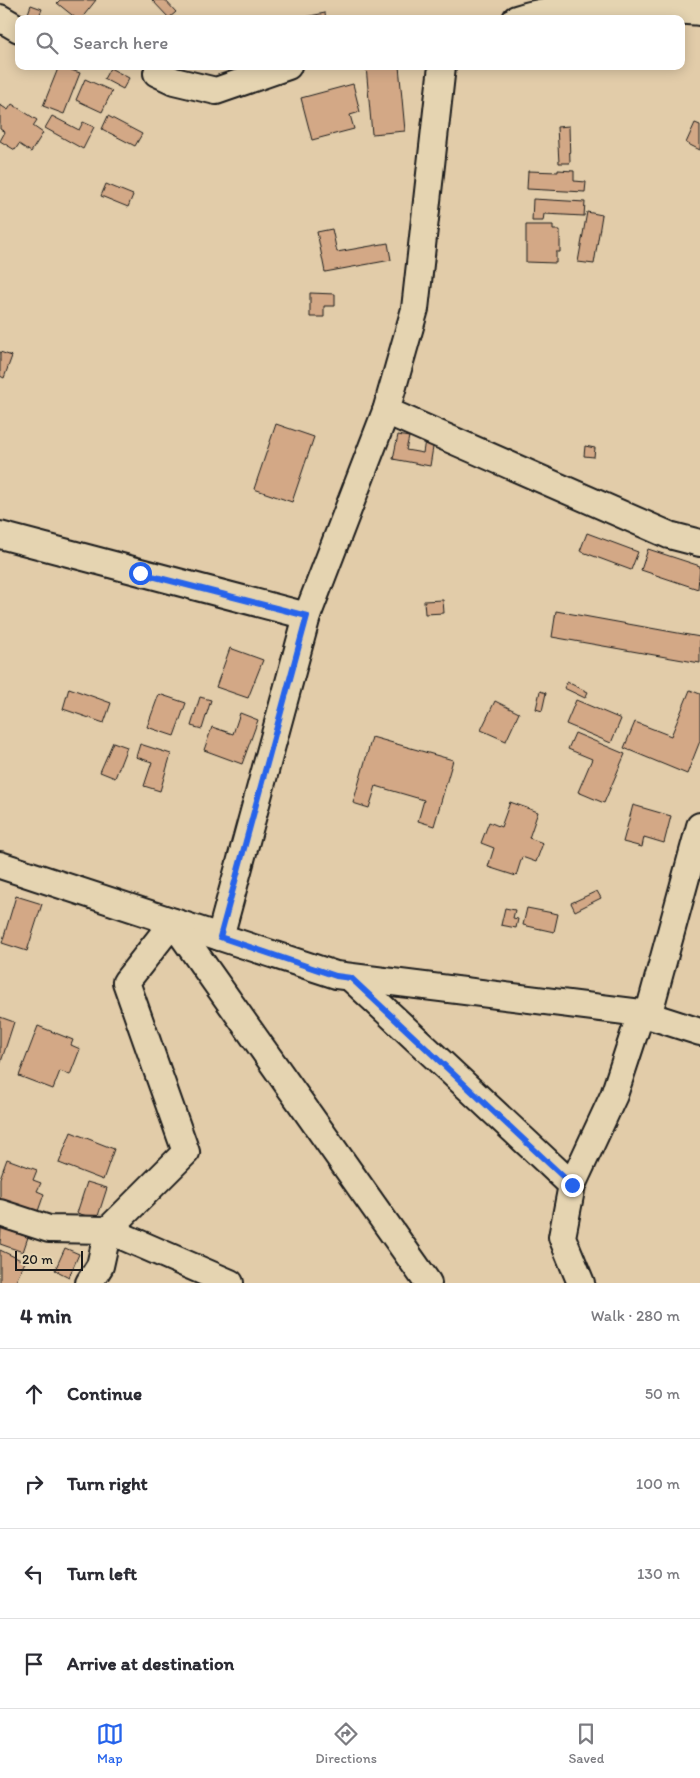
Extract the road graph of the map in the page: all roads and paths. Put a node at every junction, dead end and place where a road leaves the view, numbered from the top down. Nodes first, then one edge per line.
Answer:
1 (700, 12) edge
2 (528, 15) edge
3 (0, 18) edge
4 (15, 27) edge
5 (276, 70) edge
6 (442, 70) edge
7 (157, 74) dead end
8 (386, 411) junction
9 (0, 535) edge
10 (700, 542) edge
11 (307, 616) junction
12 (700, 826) edge
13 (0, 865) edge
14 (173, 922) junction
15 (220, 937) junction
16 (351, 978) junction
17 (644, 1015) junction
18 (700, 1032) edge
19 (572, 1185) junction
20 (0, 1213) edge
21 (108, 1230) junction
22 (88, 1283) edge
23 (230, 1283) edge
24 (428, 1283) edge
25 (581, 1283) edge

1 - 2 street
3 - 4 street
5 - 7 street
6 - 8 street
8 - 10 street
8 - 11 street
9 - 11 street
11 - 15 street
12 - 17 street
13 - 14 street
14 - 15 street
14 - 21 street
14 - 24 street
15 - 16 street
16 - 17 street
16 - 19 street
17 - 18 street
17 - 19 street
19 - 25 street
20 - 21 street
21 - 22 street
21 - 23 street

